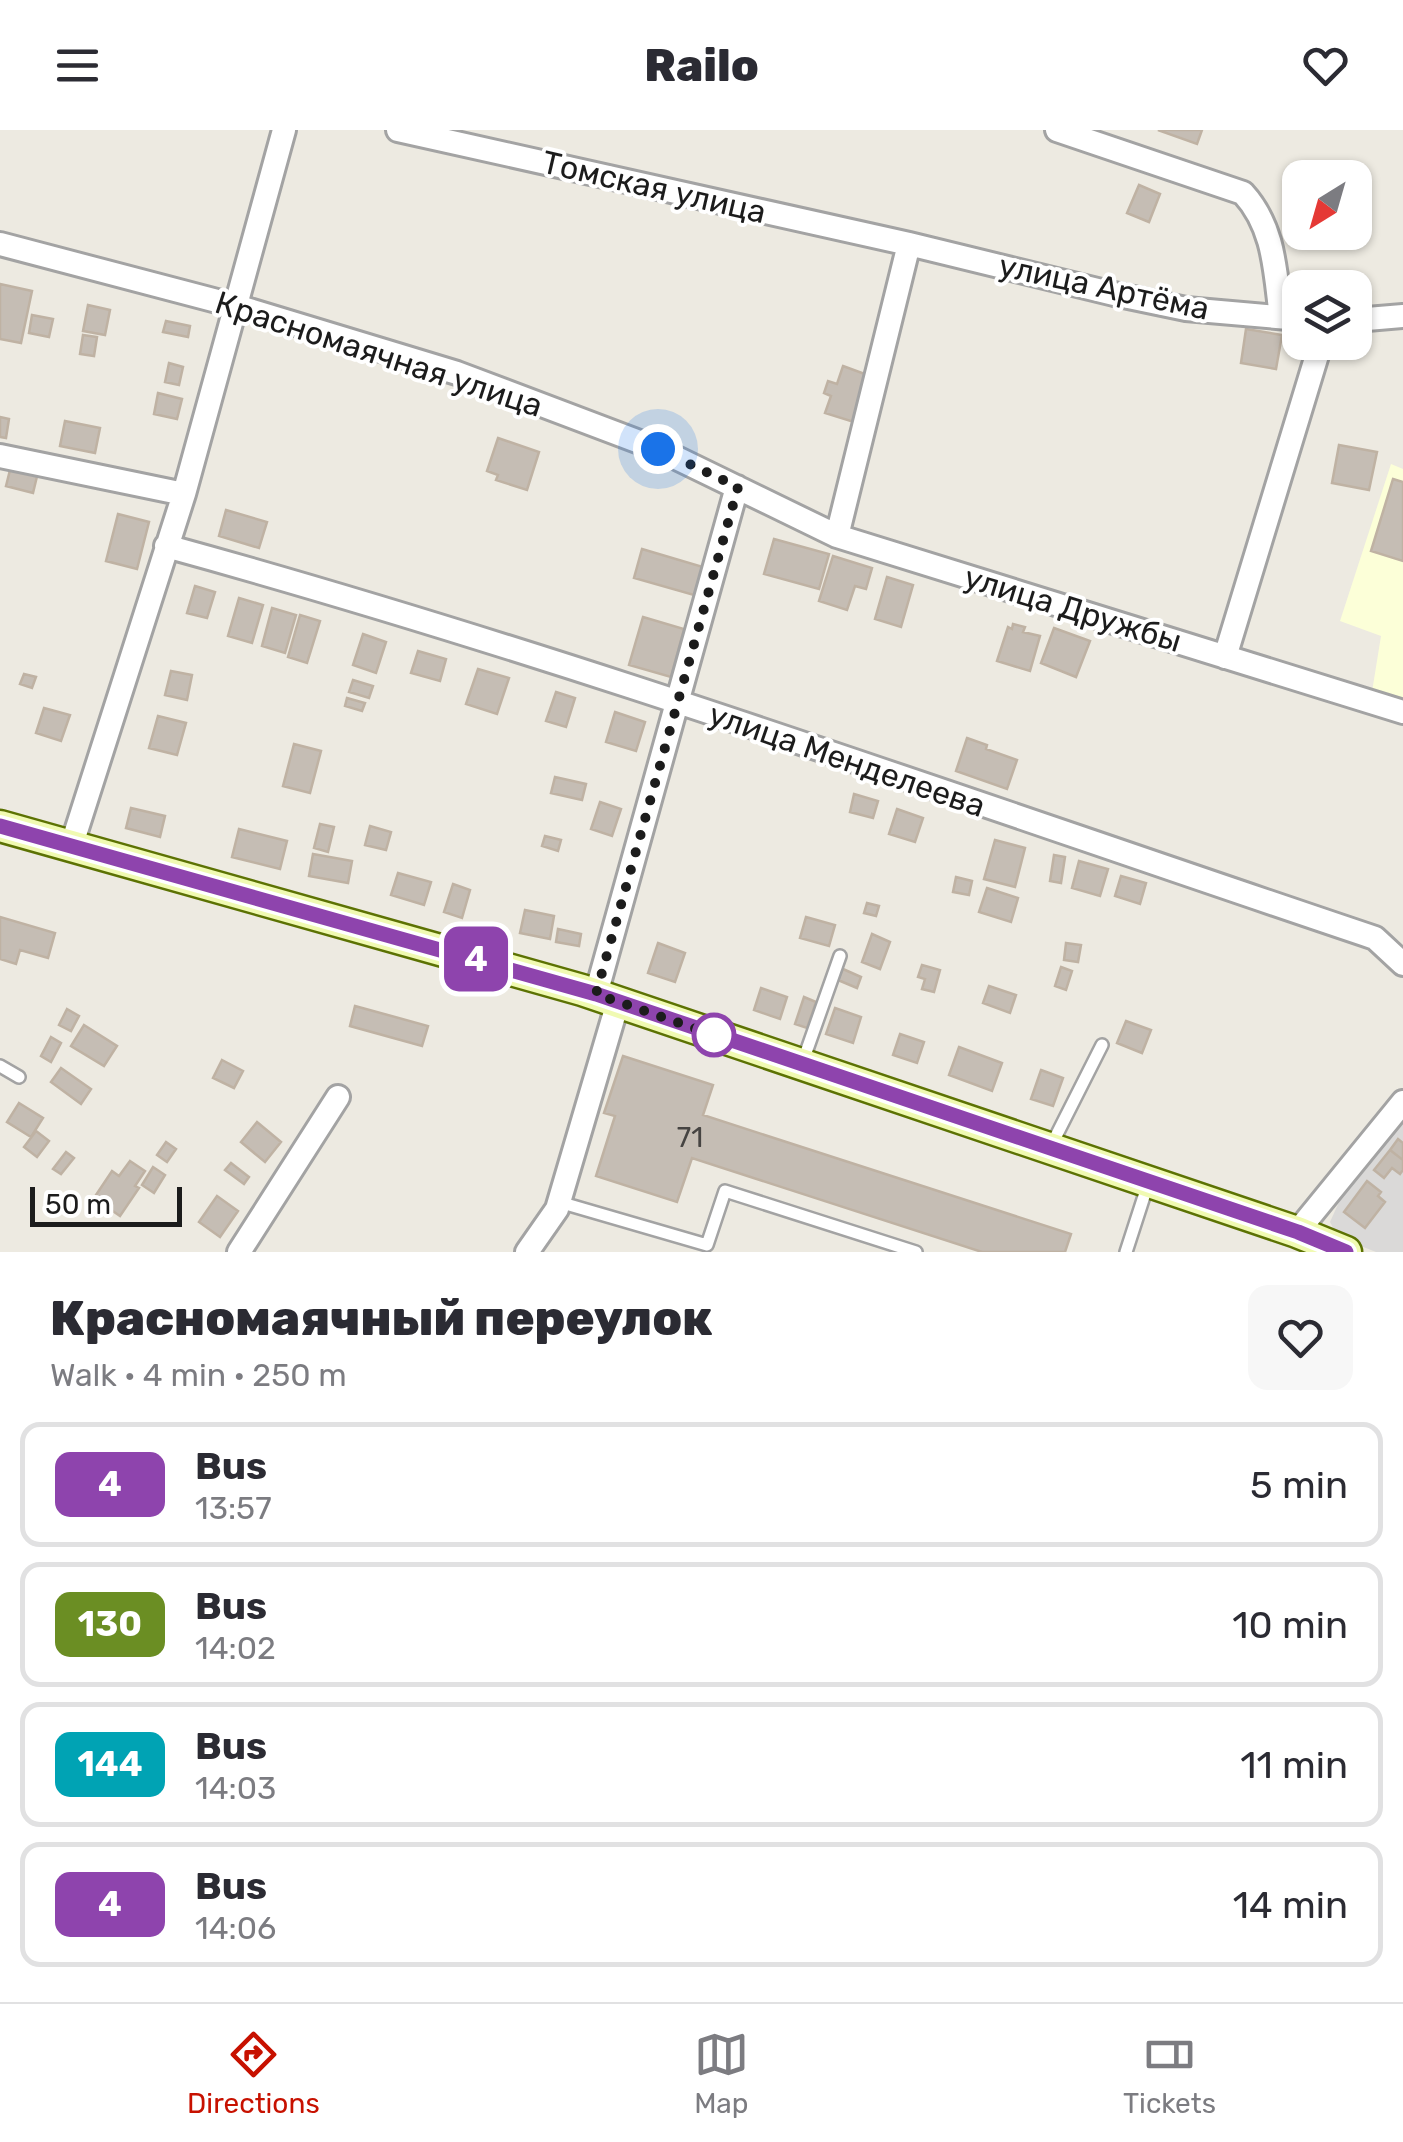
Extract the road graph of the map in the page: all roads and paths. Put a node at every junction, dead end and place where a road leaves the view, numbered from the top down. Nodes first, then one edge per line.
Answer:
1 (284, 130) edge
2 (398, 130) edge
3 (1057, 130) edge
4 (0, 244) edge
5 (909, 244) junction
6 (1282, 284) edge
7 (236, 306) junction
8 (1403, 316) edge
9 (1282, 317) edge
10 (1372, 319) edge
11 (1315, 360) edge
12 (0, 456) edge
13 (743, 490) junction
14 (184, 494) junction
15 (837, 536) junction
16 (166, 546) junction
17 (1225, 657) junction
18 (677, 703) junction
19 (1403, 712) edge
20 (0, 826) edge
21 (72, 844) junction
22 (840, 956) dead end
23 (1403, 964) edge
24 (607, 998) junction
25 (1102, 1045) dead end
26 (802, 1065) junction
27 (0, 1066) edge
28 (19, 1077) dead end
29 (338, 1096) dead end
30 (1403, 1102) edge
31 (1049, 1150) junction
32 (1148, 1184) junction
33 (559, 1202) junction
34 (1298, 1232) junction
35 (239, 1252) edge
36 (527, 1252) edge
37 (916, 1252) edge
38 (1126, 1252) edge
39 (1346, 1252) edge

1 - 7 street
2 - 5 street, Томская улица
3 - 6 street
4 - 7 street, Красномаячная улица
5 - 9 street, улица Артёма
5 - 15 street
7 - 13 street, Красномаячная улица
7 - 14 street
8 - 10 street
11 - 17 street
12 - 14 street
13 - 15 street, улица Дружбы
13 - 18 street
14 - 16 street
15 - 17 street, улица Дружбы
16 - 18 street, улица Менделеева
16 - 21 street
17 - 19 street, улица Дружбы
18 - 23 street, улица Менделеева
18 - 24 street
20 - 21 main road
21 - 24 main road
22 - 26 lane
24 - 26 main road
24 - 33 street
25 - 31 lane
26 - 31 main road
27 - 28 lane
29 - 35 street
30 - 34 street
31 - 32 main road
32 - 34 main road
32 - 38 lane
33 - 36 street
33 - 37 lane
34 - 39 main road

